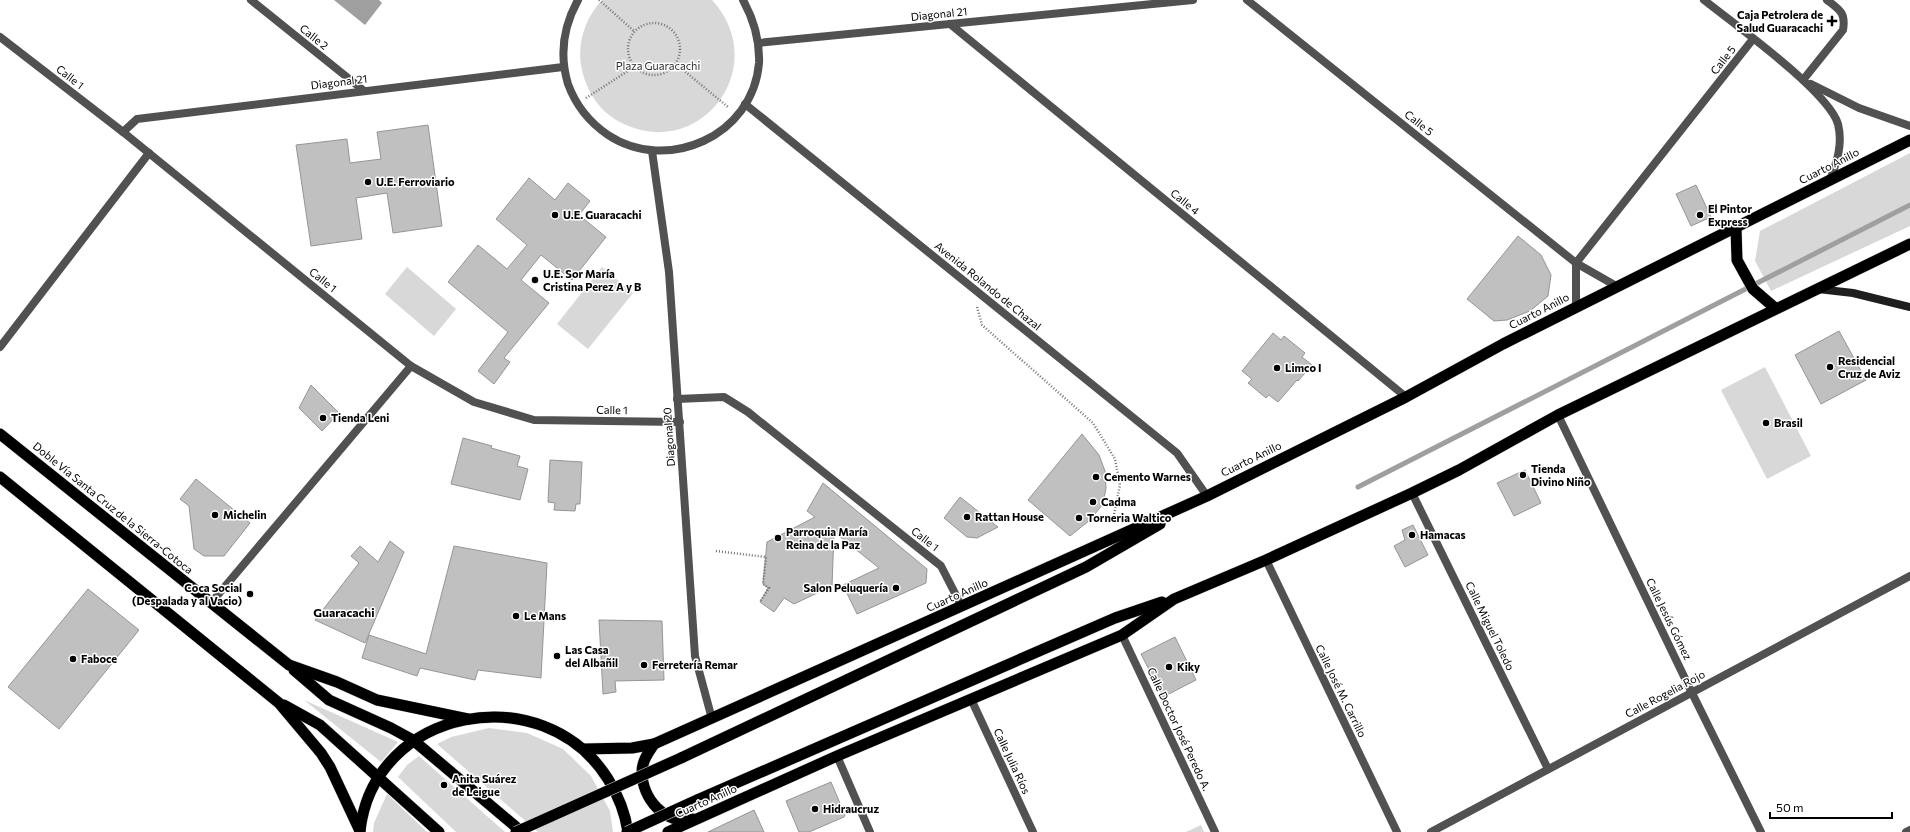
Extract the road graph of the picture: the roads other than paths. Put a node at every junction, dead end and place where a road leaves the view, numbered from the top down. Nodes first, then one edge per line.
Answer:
1 (251, 0) edge
2 (578, 0) edge
3 (742, 0) edge
4 (1193, 0) edge
5 (1247, 0) edge
6 (1704, 0) edge
7 (1827, 0) edge
8 (950, 24) junction
9 (0, 37) edge
10 (1753, 39) junction
11 (758, 43) junction
12 (563, 67) junction
13 (1803, 80) junction
14 (363, 90) junction
15 (745, 104) junction
16 (1910, 126) edge
17 (124, 132) junction
18 (1910, 140) edge
19 (652, 152) junction
20 (149, 153) junction
21 (1830, 180) junction
22 (1736, 228) junction
23 (1910, 244) edge
24 (1576, 263) junction
25 (1618, 287) junction
26 (1815, 289) junction
27 (1576, 307) junction
28 (1910, 307) edge
29 (1775, 308) junction
30 (0, 348) edge
31 (411, 366) junction
32 (1406, 397) junction
33 (677, 399) junction
34 (1558, 415) junction
35 (680, 422) junction
36 (0, 434) edge
37 (0, 477) edge
38 (1412, 493) junction
39 (1207, 496) junction
40 (1266, 560) junction
41 (1910, 576) edge
42 (1174, 599) junction
43 (211, 603) junction
44 (962, 607) junction
45 (1122, 635) junction
46 (289, 665) junction
47 (1692, 693) junction
48 (971, 699) junction
49 (279, 703) junction
50 (468, 719) junction
51 (712, 719) junction
52 (413, 740) junction
53 (654, 744) junction
54 (584, 749) junction
55 (837, 756) junction
56 (1548, 769) junction
57 (379, 776) junction
58 (704, 816) junction
59 (1910, 830) edge
60 (360, 832) edge
61 (439, 832) edge
62 (516, 832) edge
63 (522, 832) edge
64 (627, 832) edge
65 (668, 832) edge
66 (870, 832) edge
67 (1033, 832) edge
68 (1215, 832) edge
69 (1397, 832) edge
70 (1431, 832) edge
71 (1761, 832) edge
72 (1906, 832) edge

1 - 14 street, Calle 2
2 - 12 street
3 - 11 street
4 - 8 street, Diagonal 21
5 - 24 street, Calle 5
6 - 10 street
7 - 13 street
8 - 11 street, Diagonal 21
8 - 32 street, Calle 4
9 - 17 street, Calle 1
10 - 13 street
10 - 24 street, Calle 5
11 - 15 street
12 - 14 street, Diagonal 21
12 - 19 street
13 - 16 street
13 - 21 street
14 - 17 street, Diagonal 21
15 - 19 street
15 - 39 street, Avenida Rolando de Chazal
17 - 20 street, Calle 1
18 - 21 highway, Cuarto Anillo
19 - 33 street, Diagonal 20
20 - 30 street
20 - 31 street, Calle 1
21 - 22 highway, Cuarto Anillo
22 - 25 highway, Cuarto Anillo
22 - 29 highway
23 - 26 highway, Cuarto Anillo
24 - 25 street, Calle 5
24 - 27 street
25 - 27 highway, Cuarto Anillo
26 - 28 main road
26 - 29 highway, Cuarto Anillo
27 - 32 highway, Cuarto Anillo
29 - 34 highway, Cuarto Anillo
31 - 35 street, Calle 1
31 - 43 street
32 - 39 highway, Cuarto Anillo
33 - 35 street, Diagonal 20
33 - 44 street, Calle 1
34 - 38 highway, Cuarto Anillo
34 - 47 street, Calle Jesús Gómez
35 - 51 street, Diagonal 20
36 - 43 highway, Doble Vía Santa Cruz de la Sierra-Cotoca
37 - 49 highway
38 - 40 highway, Cuarto Anillo
38 - 56 street, Calle Miguel Toledo
39 - 44 highway, Cuarto Anillo
39 - 62 highway, bridge
40 - 42 highway, Cuarto Anillo
40 - 69 street, Calle José M. Carrillo
41 - 47 street, Calle Rogelia Rojo
42 - 45 highway, Cuarto Anillo
42 - 64 highway, bridge
43 - 46 highway, Doble Vía Santa Cruz de la Sierra-Cotoca
44 - 51 highway, Cuarto Anillo
45 - 48 highway, Cuarto Anillo
45 - 68 street, Calle Doctor José Peredo A.
46 - 50 highway, Doble Vía Santa Cruz de la Sierra-Cotoca
46 - 52 highway
47 - 56 street, Calle Rogelia Rojo
47 - 71 street, Calle Jesús Gómez
48 - 55 highway, Cuarto Anillo
48 - 67 street, Calle Julia Ríos
49 - 57 highway
49 - 60 highway
50 - 52 highway
50 - 54 highway
51 - 53 highway, Cuarto Anillo
52 - 57 highway
52 - 63 highway
53 - 54 highway, Cuarto Anillo
53 - 58 highway
54 - 64 highway
55 - 58 highway, Cuarto Anillo
55 - 66 street
56 - 70 street, Calle Rogelia Rojo
57 - 60 highway
57 - 61 highway
58 - 65 highway, Cuarto Anillo
59 - 72 street

